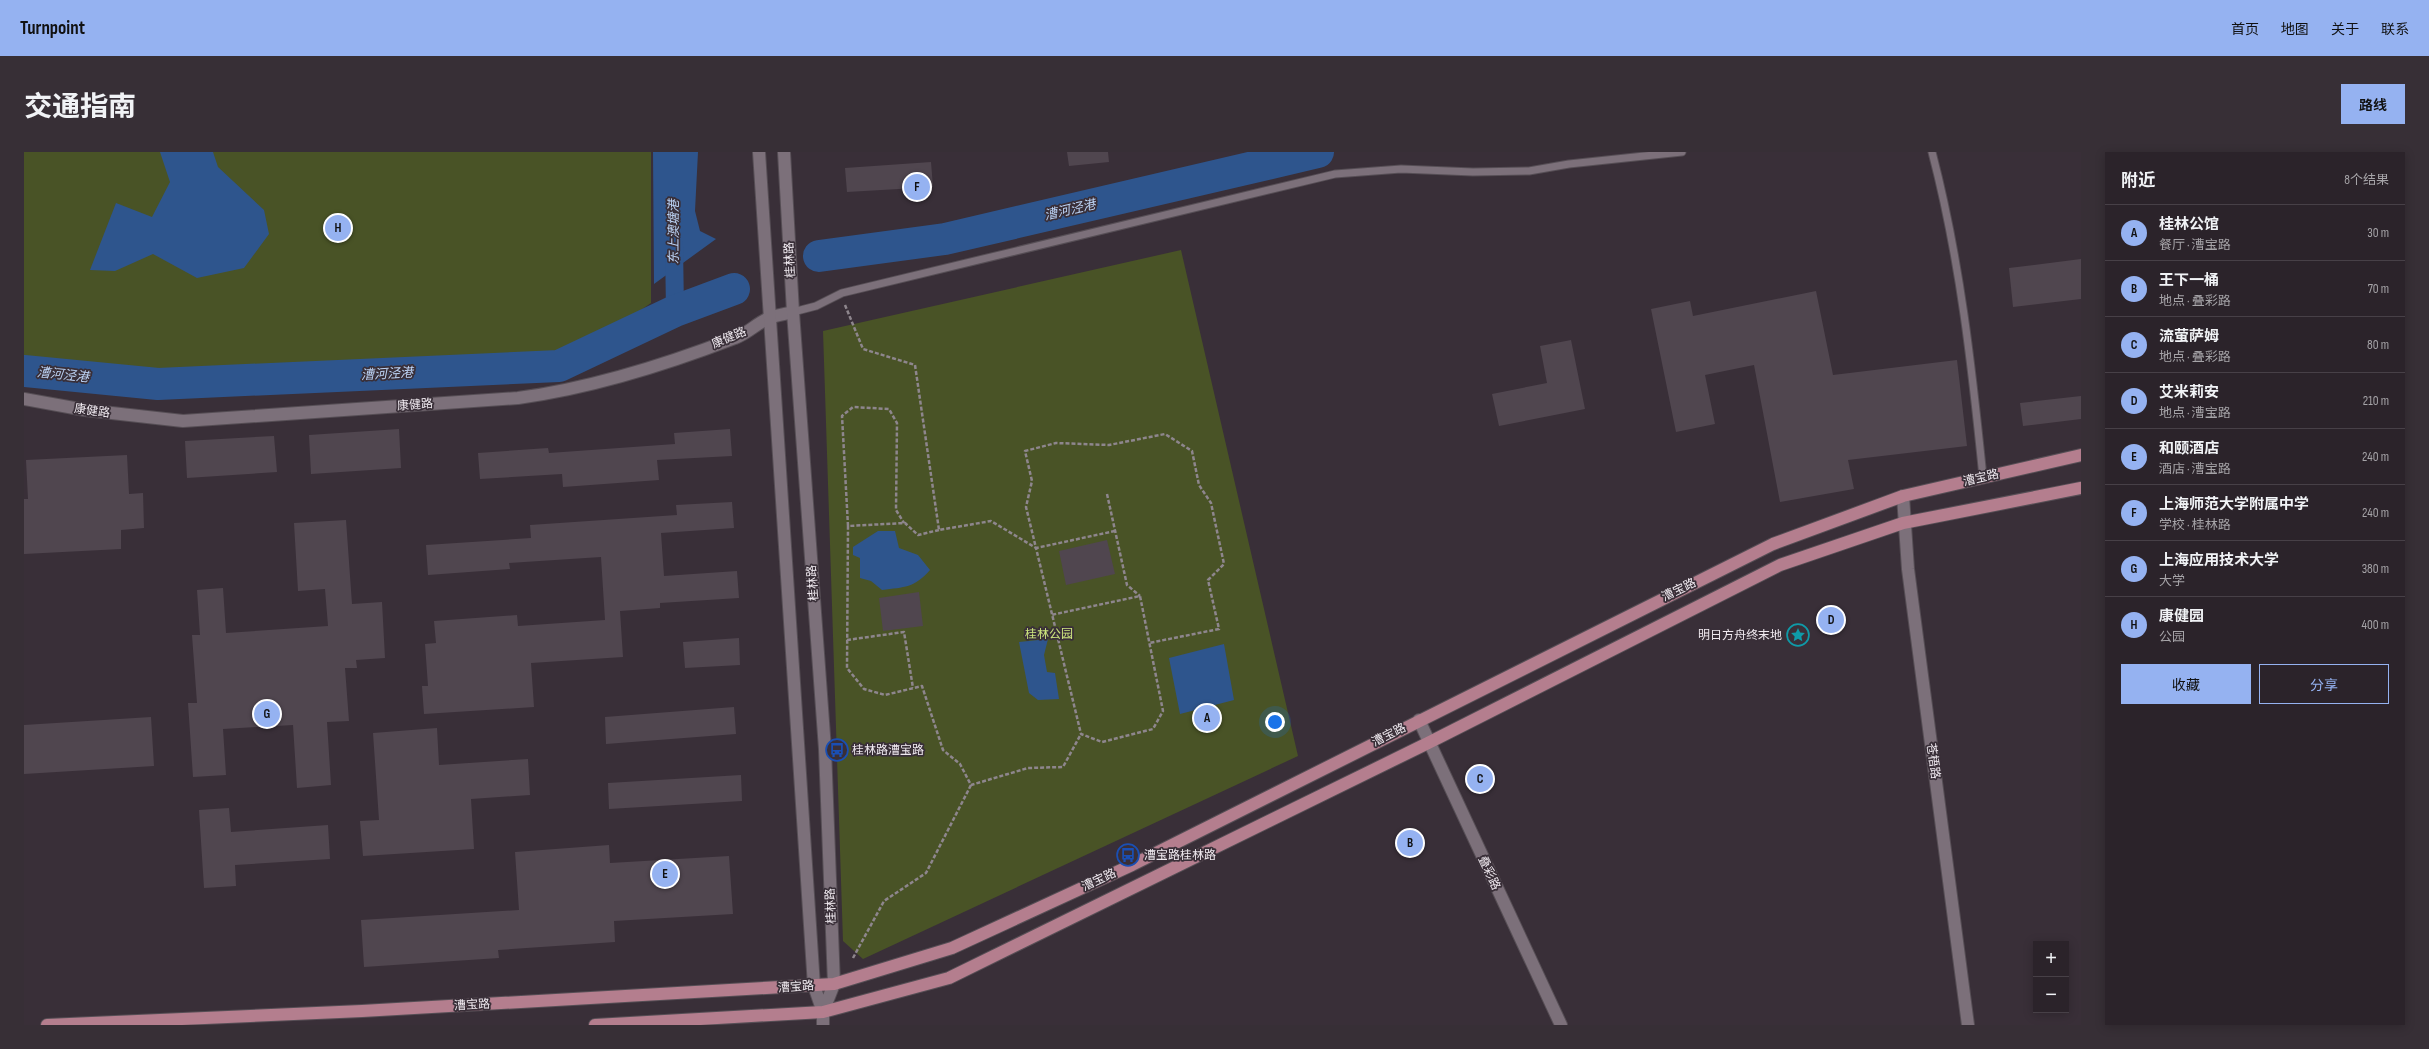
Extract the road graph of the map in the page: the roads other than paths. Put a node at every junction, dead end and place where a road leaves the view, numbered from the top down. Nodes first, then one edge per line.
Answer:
1 (759, 152) edge
2 (784, 152) edge
3 (1682, 152) edge
4 (1932, 152) edge
5 (793, 312) junction
6 (769, 318) junction
7 (24, 399) edge
8 (2081, 455) edge
9 (1983, 477) junction
10 (2081, 488) edge
11 (1902, 496) junction
12 (1903, 523) junction
13 (1419, 720) junction
14 (1428, 743) junction
15 (834, 984) junction
16 (814, 986) junction
17 (823, 1012) junction
18 (47, 1025) edge
19 (595, 1025) edge
20 (823, 1025) edge
21 (1561, 1025) edge
22 (1968, 1025) edge

1 - 6 main road, 桂林路
2 - 5 main road, 桂林路
3 - 5 lane
4 - 9 lane
5 - 6 main road, 康健路
5 - 15 main road, 桂林路
6 - 7 main road, 康健路
6 - 16 main road, 桂林路
8 - 9 main road, 漕宝路
9 - 11 main road, 漕宝路
10 - 12 main road, 漕宝路
11 - 12 main road, 苍梧路
11 - 13 main road, 漕宝路
12 - 14 main road, 漕宝路
12 - 22 main road, 苍梧路
13 - 14 main road, 叠彩路
13 - 15 main road, 漕宝路
14 - 17 main road, 漕宝路
14 - 21 main road, 叠彩路
15 - 16 main road, 漕宝路
15 - 17 main road, 桂林路
16 - 17 main road, 桂林路
16 - 18 main road, 漕宝路
17 - 19 main road, 漕宝路
17 - 20 main road, 桂林路

